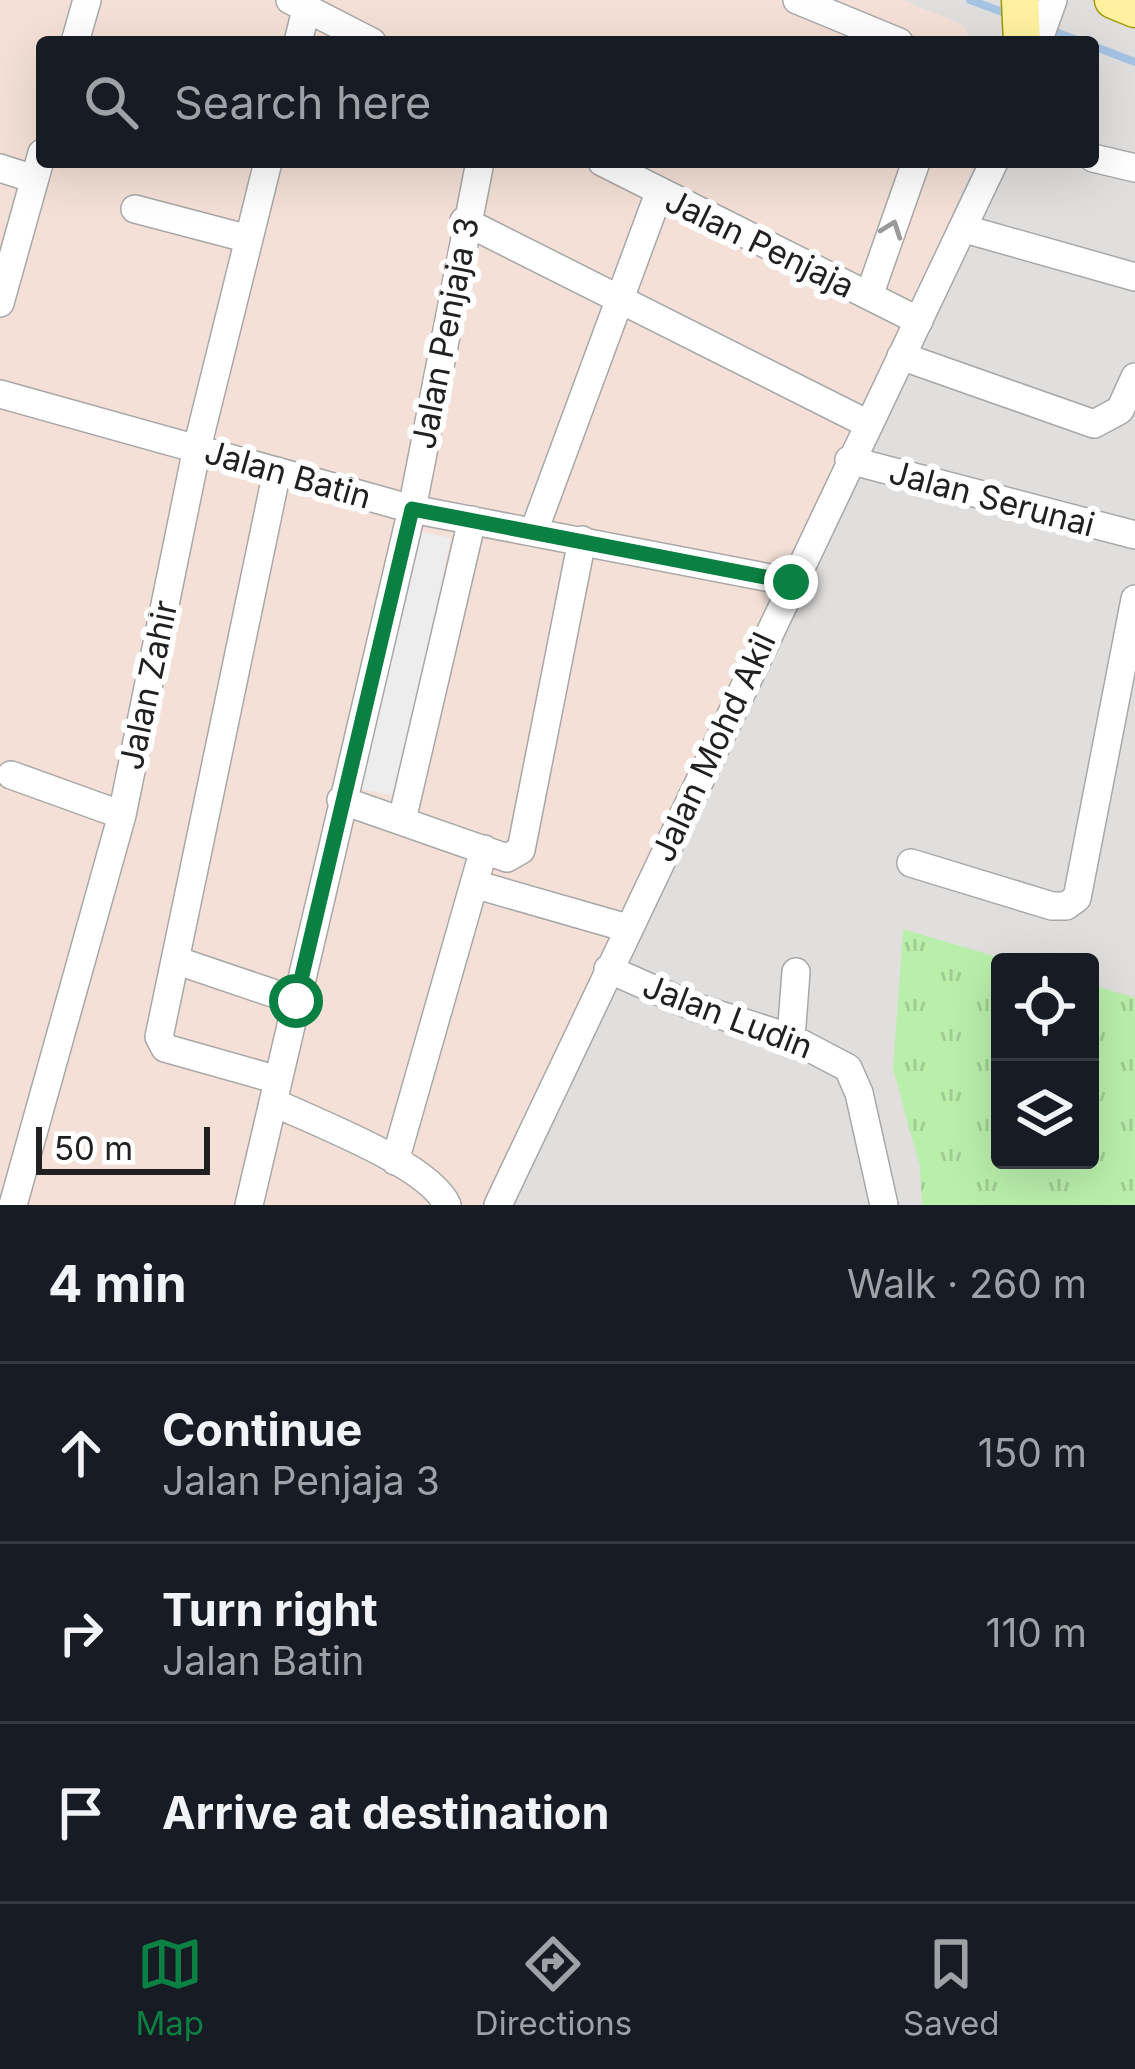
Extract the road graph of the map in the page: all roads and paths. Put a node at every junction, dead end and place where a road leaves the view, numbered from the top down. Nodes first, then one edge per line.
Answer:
1 (87, 0) edge
2 (797, 0) edge
3 (1114, 0) edge
4 (1042, 1) edge
5 (298, 5) edge
6 (1135, 9) edge
7 (77, 36) edge
8 (298, 36) edge
9 (360, 36) edge
10 (884, 36) edge
11 (1025, 36) edge
12 (1039, 36) edge
13 (1099, 159) edge
14 (36, 166) edge
15 (0, 168) edge
16 (37, 168) edge
17 (267, 168) edge
18 (478, 168) edge
19 (613, 168) edge
20 (914, 168) edge
21 (991, 168) edge
22 (1135, 168) edge
23 (659, 194) junction
24 (135, 209) dead end
25 (464, 221) junction
26 (965, 229) junction
27 (249, 239) junction
28 (1135, 277) edge
29 (868, 296) junction
30 (617, 298) junction
31 (0, 303) edge
32 (919, 321) junction
33 (901, 356) junction
34 (1135, 377) edge
35 (0, 394) edge
36 (866, 423) junction
37 (196, 448) junction
38 (849, 460) junction
39 (277, 471) junction
40 (412, 509) junction
41 (472, 520) junction
42 (534, 532) junction
43 (1135, 535) edge
44 (582, 540) junction
45 (791, 582) junction
46 (1135, 599) edge
47 (11, 775) dead end
48 (341, 800) junction
49 (122, 815) junction
50 (402, 820) junction
51 (484, 849) junction
52 (911, 862) dead end
53 (474, 884) junction
54 (627, 928) junction
55 (175, 960) junction
56 (608, 969) junction
57 (796, 972) dead end
58 (296, 1001) junction
59 (791, 1039) junction
60 (276, 1091) junction
61 (395, 1161) junction
62 (445, 1200) edge
63 (13, 1205) edge
64 (249, 1205) edge
65 (498, 1205) edge
66 (884, 1205) edge

1 - 7 street
2 - 10 street
3 - 6 main road
4 - 11 main road
4 - 12 street
5 - 8 street
5 - 9 street
13 - 22 street
14 - 15 street
16 - 31 street
17 - 27 street, Jalan Zahir
18 - 25 street, Jalan Penjaja 3
19 - 23 street, Jalan Penjaja
29 -> 20 street
21 - 26 street, Jalan Mohd Akil
23 - 29 street, Jalan Penjaja
23 - 30 street
24 - 27 street
25 - 30 street
25 - 40 street, Jalan Penjaja 3
26 - 28 street
26 - 32 street, Jalan Mohd Akil
27 - 37 street, Jalan Zahir
29 - 32 street, Jalan Penjaja
30 - 36 street
30 - 42 street
32 - 33 street, Jalan Mohd Akil
33 - 34 street
33 - 36 street, Jalan Mohd Akil
35 - 37 street, Jalan Batin
36 - 38 street, Jalan Mohd Akil
37 - 39 street, Jalan Batin
37 - 49 street, Jalan Zahir
38 - 43 street, Jalan Serunai
38 - 45 street, Jalan Mohd Akil
39 - 40 street, Jalan Batin
39 - 55 street
40 - 41 street, Jalan Batin
40 - 48 street, Jalan Penjaja 3
41 - 42 street, Jalan Batin
41 - 50 street
42 - 44 street, Jalan Batin
44 - 45 street, Jalan Batin
44 - 51 street
45 - 54 street, Jalan Mohd Akil
46 - 52 street
47 - 49 street
48 - 50 street
48 - 58 street, Jalan Penjaja 3
49 - 63 street, Jalan Zahir
50 - 51 street
51 - 53 street
53 - 54 street
53 - 61 street
54 - 56 street, Jalan Mohd Akil
55 - 58 street
55 - 60 street
56 - 59 street, Jalan Ludin
56 - 65 street, Jalan Mohd Akil
57 - 59 street
58 - 60 street, Jalan Penjaja 3
59 - 66 street, Jalan Ludin
60 - 61 street
60 - 64 street, Jalan Penjaja 3
61 - 62 street

